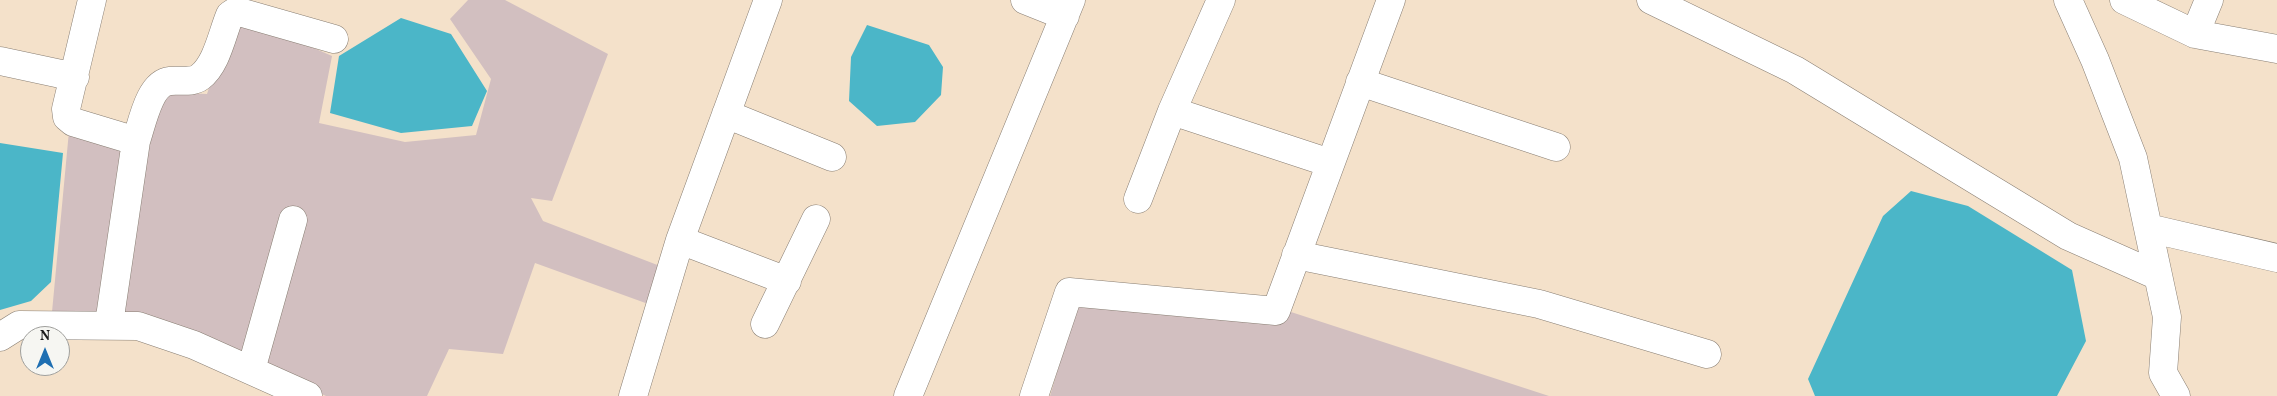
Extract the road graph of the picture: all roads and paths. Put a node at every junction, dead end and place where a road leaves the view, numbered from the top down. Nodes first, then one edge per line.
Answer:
1 (92, 0) edge
2 (768, 0) edge
3 (1025, 0) edge
4 (1221, 0) edge
5 (1390, 0) edge
6 (1651, 0) edge
7 (2068, 0) edge
8 (2124, 0) edge
9 (2209, 0) edge
10 (1068, 8) edge
11 (2196, 34) junction
12 (334, 39) dead end
13 (2277, 49) edge
14 (0, 61) edge
15 (75, 77) junction
16 (1360, 82) junction
17 (1172, 111) junction
18 (726, 114) junction
19 (136, 141) junction
20 (1556, 147) dead end
21 (832, 157) dead end
22 (1330, 163) junction
23 (1138, 199) dead end
24 (816, 218) dead end
25 (293, 220) dead end
26 (2148, 228) junction
27 (680, 240) junction
28 (1296, 255) junction
29 (2277, 258) edge
30 (2158, 276) junction
31 (787, 280) junction
32 (109, 324) junction
33 (765, 324) dead end
34 (2, 333) edge
35 (1707, 354) dead end
36 (251, 370) junction
37 (301, 394) edge
38 (633, 396) edge
39 (908, 396) edge
40 (1034, 396) edge
41 (2176, 396) edge

1 - 15 street
2 - 18 street
3 - 10 street
4 - 17 street
5 - 16 street
6 - 30 street
7 - 26 street
8 - 11 street
9 - 11 street
10 - 39 street
11 - 13 street
12 - 19 street
14 - 15 street
15 - 19 street
16 - 20 street
16 - 22 street
17 - 22 street
17 - 23 street
18 - 21 street
18 - 27 street
19 - 32 street
22 - 28 street
24 - 31 street
25 - 36 street
26 - 29 street
26 - 30 street
27 - 31 street
27 - 38 street
28 - 35 street
28 - 40 street
30 - 41 street
31 - 33 street
32 - 34 street
32 - 36 street
36 - 37 street

